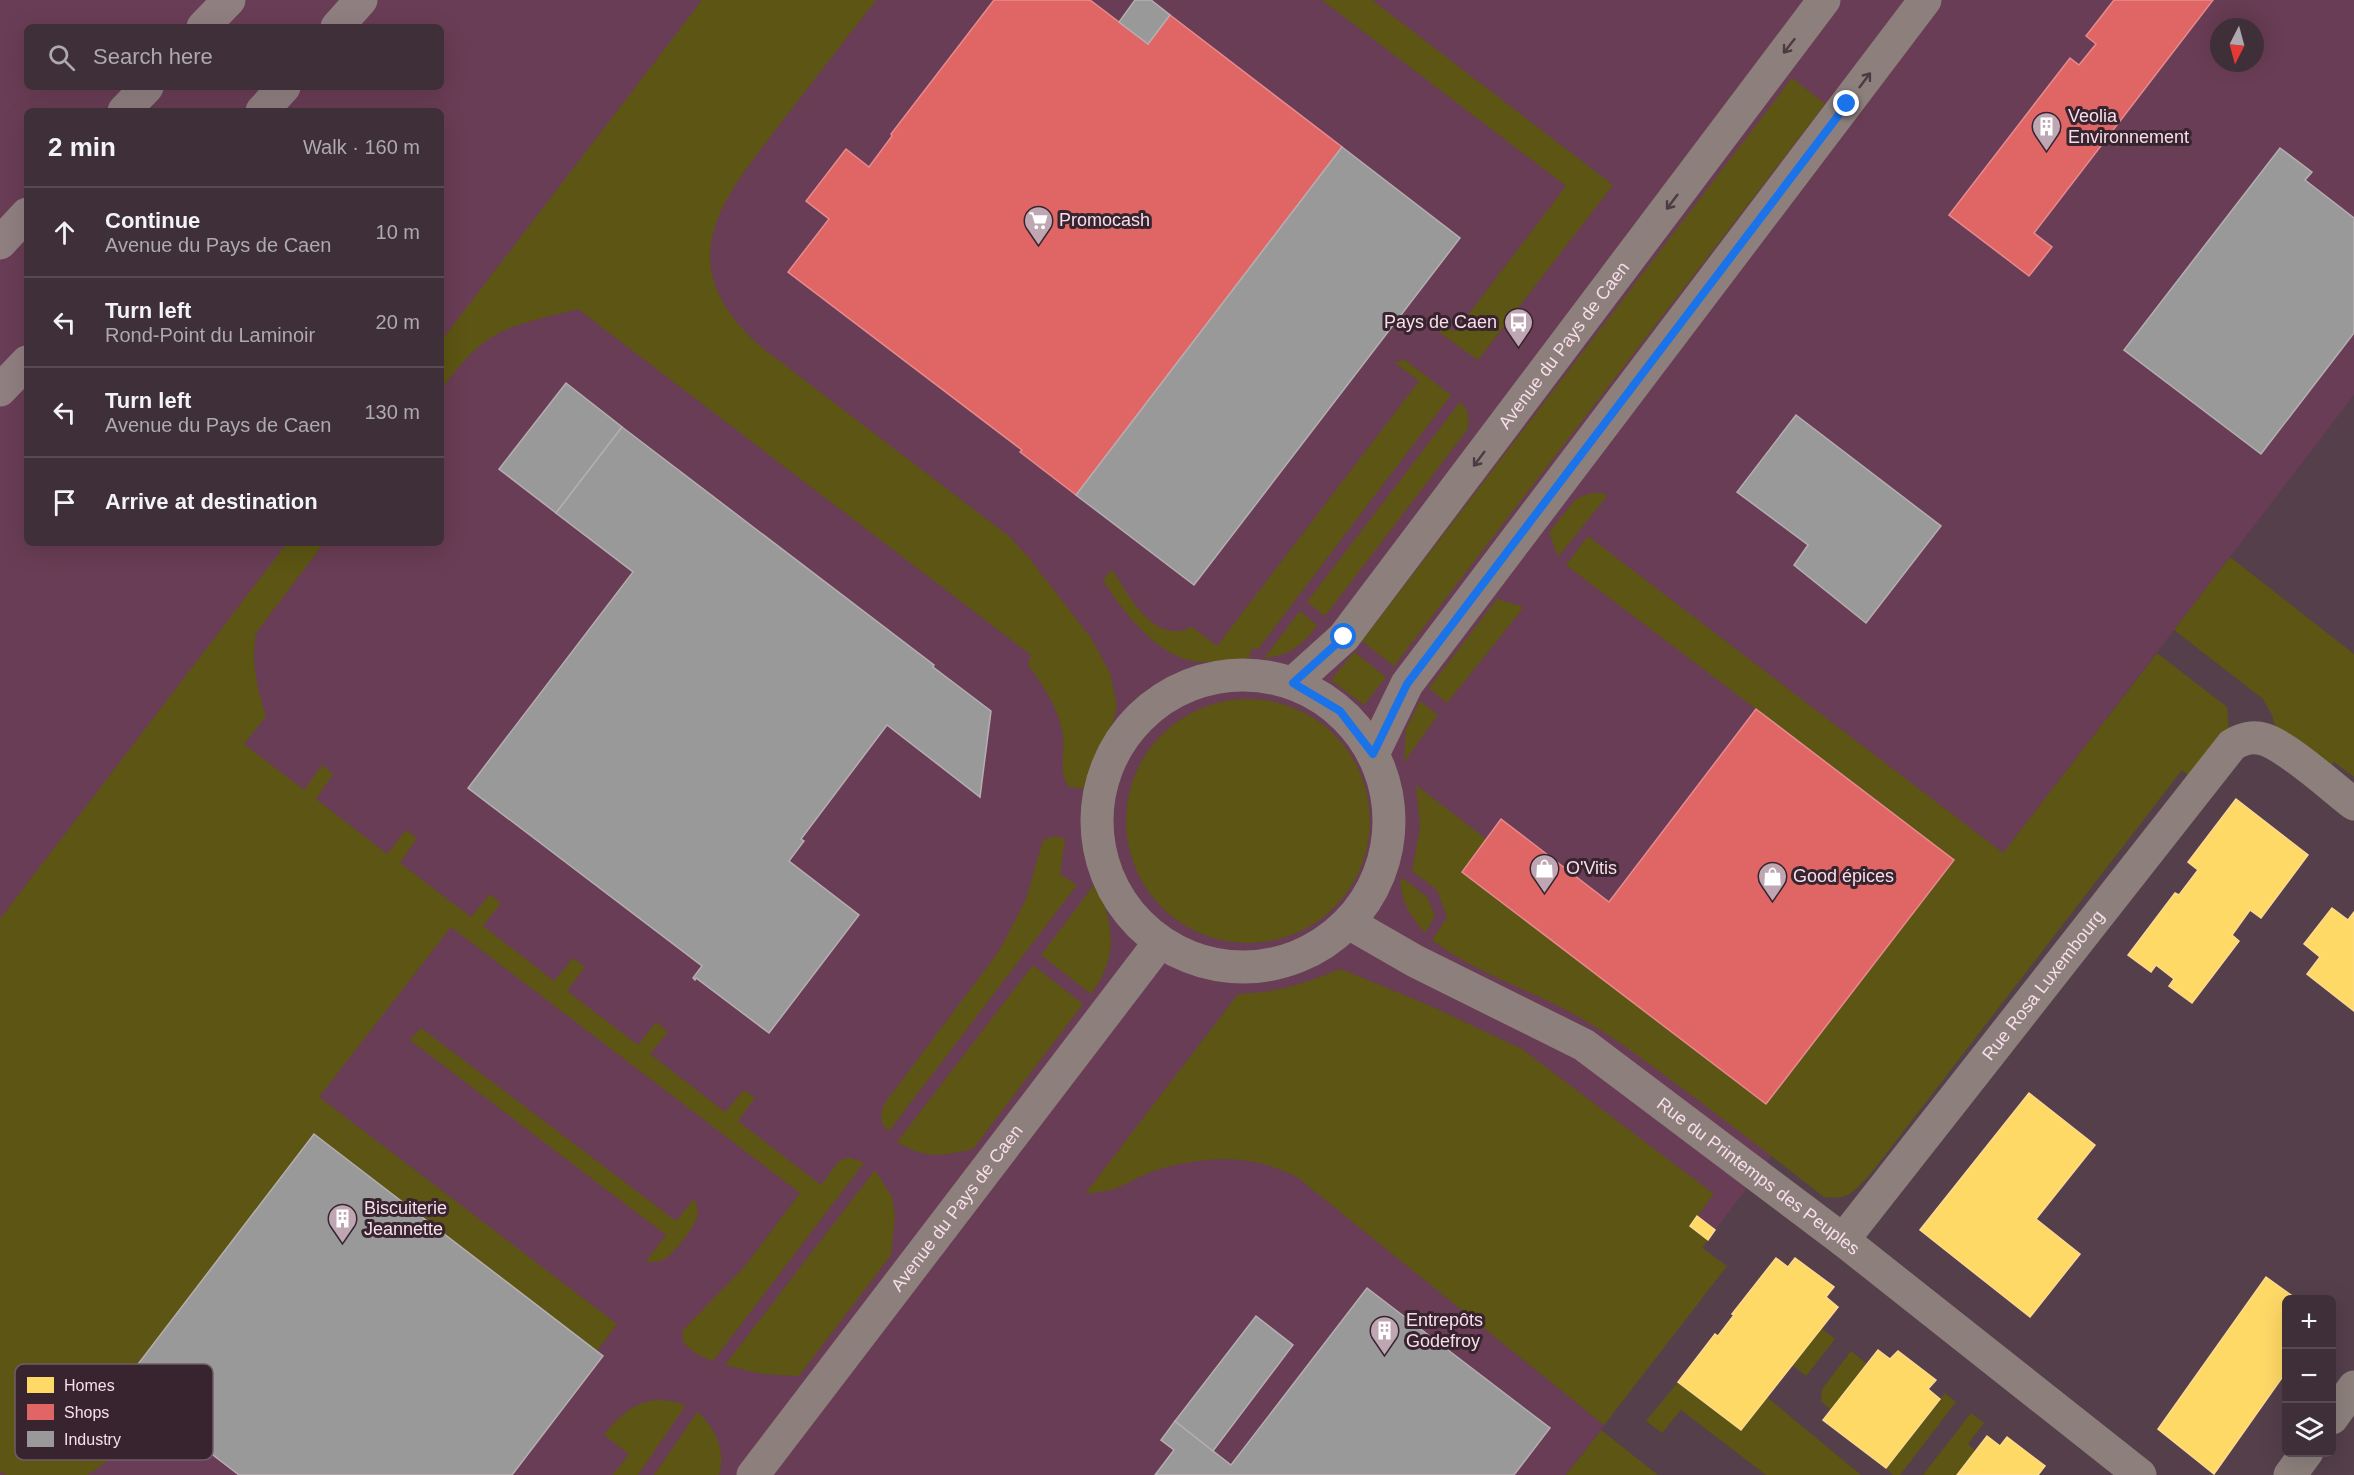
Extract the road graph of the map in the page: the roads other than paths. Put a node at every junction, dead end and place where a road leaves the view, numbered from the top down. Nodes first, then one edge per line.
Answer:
1 (229, 0) edge
2 (361, 0) edge
3 (1824, 0) edge
4 (1925, 0) edge
5 (206, 24) edge
6 (340, 24) edge
7 (144, 90) edge
8 (281, 90) edge
9 (127, 108) edge
10 (265, 108) edge
11 (24, 217) edge
12 (0, 243) edge
13 (24, 365) edge
14 (0, 390) edge
15 (1293, 683) junction
16 (1373, 754) junction
17 (2354, 804) edge
18 (1348, 923) junction
19 (1160, 942) junction
20 (1843, 1240) junction
21 (2354, 1387) edge
22 (2336, 1411) edge
23 (2303, 1457) edge
24 (753, 1475) edge
25 (2140, 1475) edge
26 (2290, 1475) edge

1 - 5 main road
2 - 6 main road
3 -> 15 street, Avenue du Pays de Caen
16 -> 4 street
7 - 9 main road
8 - 10 main road
11 - 12 main road
13 - 14 main road
15 - 16 street
15 - 19 street
16 - 18 street
17 - 20 street, Rue Rosa Luxembourg
18 - 19 street
18 - 20 street, Rue du Printemps des Peuples
19 - 24 street, Avenue du Pays de Caen
20 - 25 street, Rue du Printemps des Peuples
21 - 22 street
23 - 26 street

